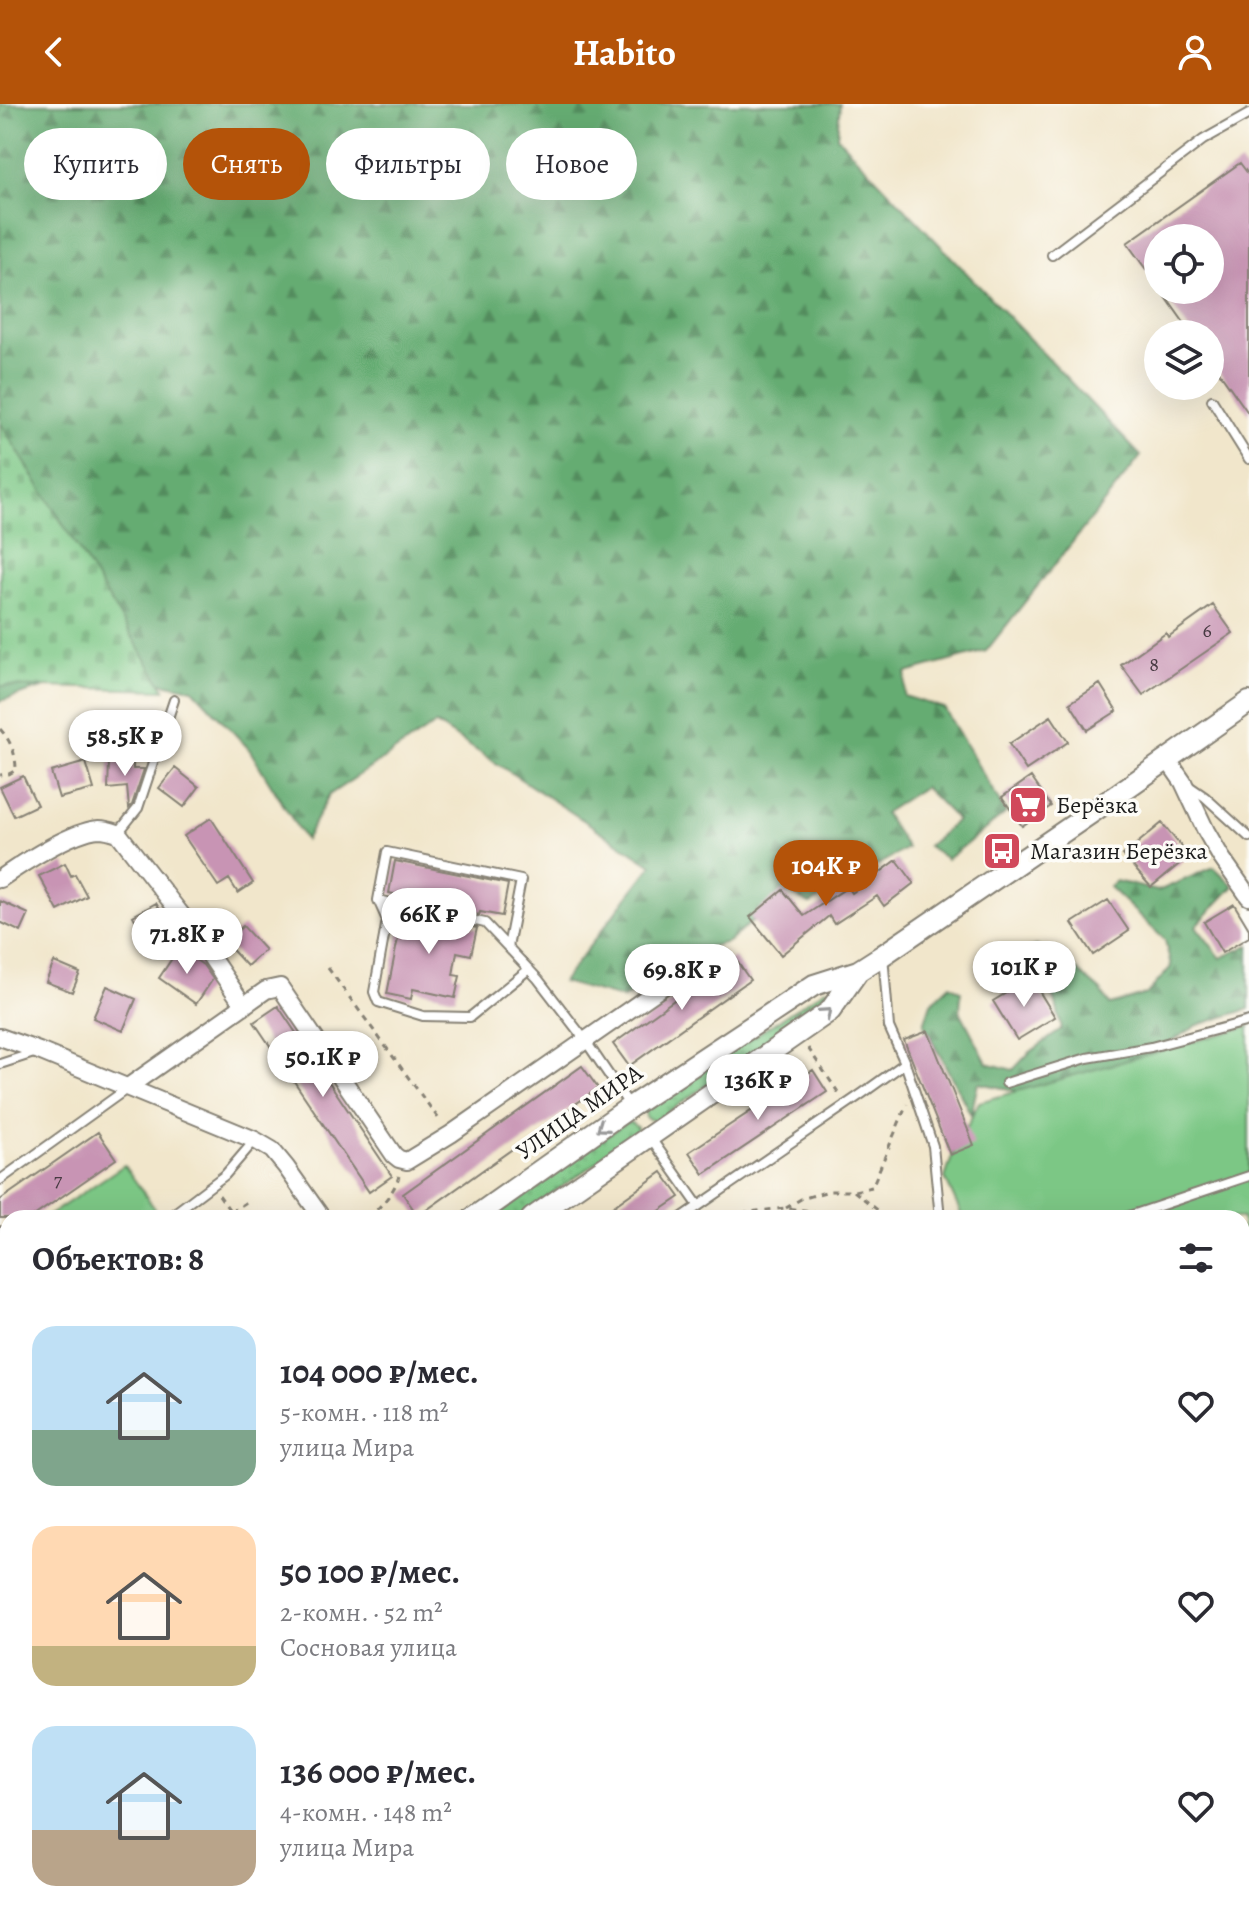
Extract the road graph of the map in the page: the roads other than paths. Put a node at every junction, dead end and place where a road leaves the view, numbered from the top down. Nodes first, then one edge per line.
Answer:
1 (1249, 114) edge
2 (1052, 255) dead end
3 (1212, 400) dead end
4 (1249, 459) edge
5 (174, 700) dead end
6 (1249, 702) edge
7 (1167, 759) junction
8 (1183, 782) junction
9 (118, 833) junction
10 (1249, 837) edge
11 (0, 879) edge
12 (1249, 897) edge
13 (378, 900) junction
14 (508, 947) junction
15 (883, 955) junction
16 (701, 960) dead end
17 (529, 969) junction
18 (858, 971) junction
19 (244, 1006) junction
20 (1249, 1021) edge
21 (0, 1037) edge
22 (585, 1040) junction
23 (39, 1051) junction
24 (905, 1063) junction
25 (0, 1064) edge
26 (1006, 1083) dead end
27 (128, 1087) junction
28 (630, 1107) junction
29 (650, 1136) junction
30 (255, 1140) junction
31 (1249, 1176) edge
32 (0, 1180) edge
33 (698, 1205) junction
34 (179, 1210) edge
35 (316, 1210) edge
36 (484, 1210) edge
37 (544, 1210) edge
38 (691, 1210) edge
39 (938, 1210) edge
40 (1147, 1210) edge

1 - 2 lane
3 - 4 lane
5 - 9 lane
6 - 7 street
7 - 8 street
7 - 15 street
8 - 10 lane
8 - 12 street
9 - 11 street
9 - 19 street
13 - 14 lane
13 - 14 lane
13 - 17 lane
14 - 17 lane
15 - 18 street
15 - 24 lane
16 - 22 street
17 - 22 lane
18 - 28 street, УЛИЦА МИРА
29 -> 18 street
19 - 22 street
19 - 27 street
20 - 26 lane
21 - 23 street
22 - 28 lane
23 - 25 lane
23 - 27 street
24 - 33 lane
24 - 39 lane
27 - 30 street
27 - 32 lane
28 - 29 street
28 -> 36 street, УЛИЦА МИРА
29 - 33 lane
29 - 37 street
30 - 34 lane
30 - 35 street
31 - 40 lane
33 - 38 lane

